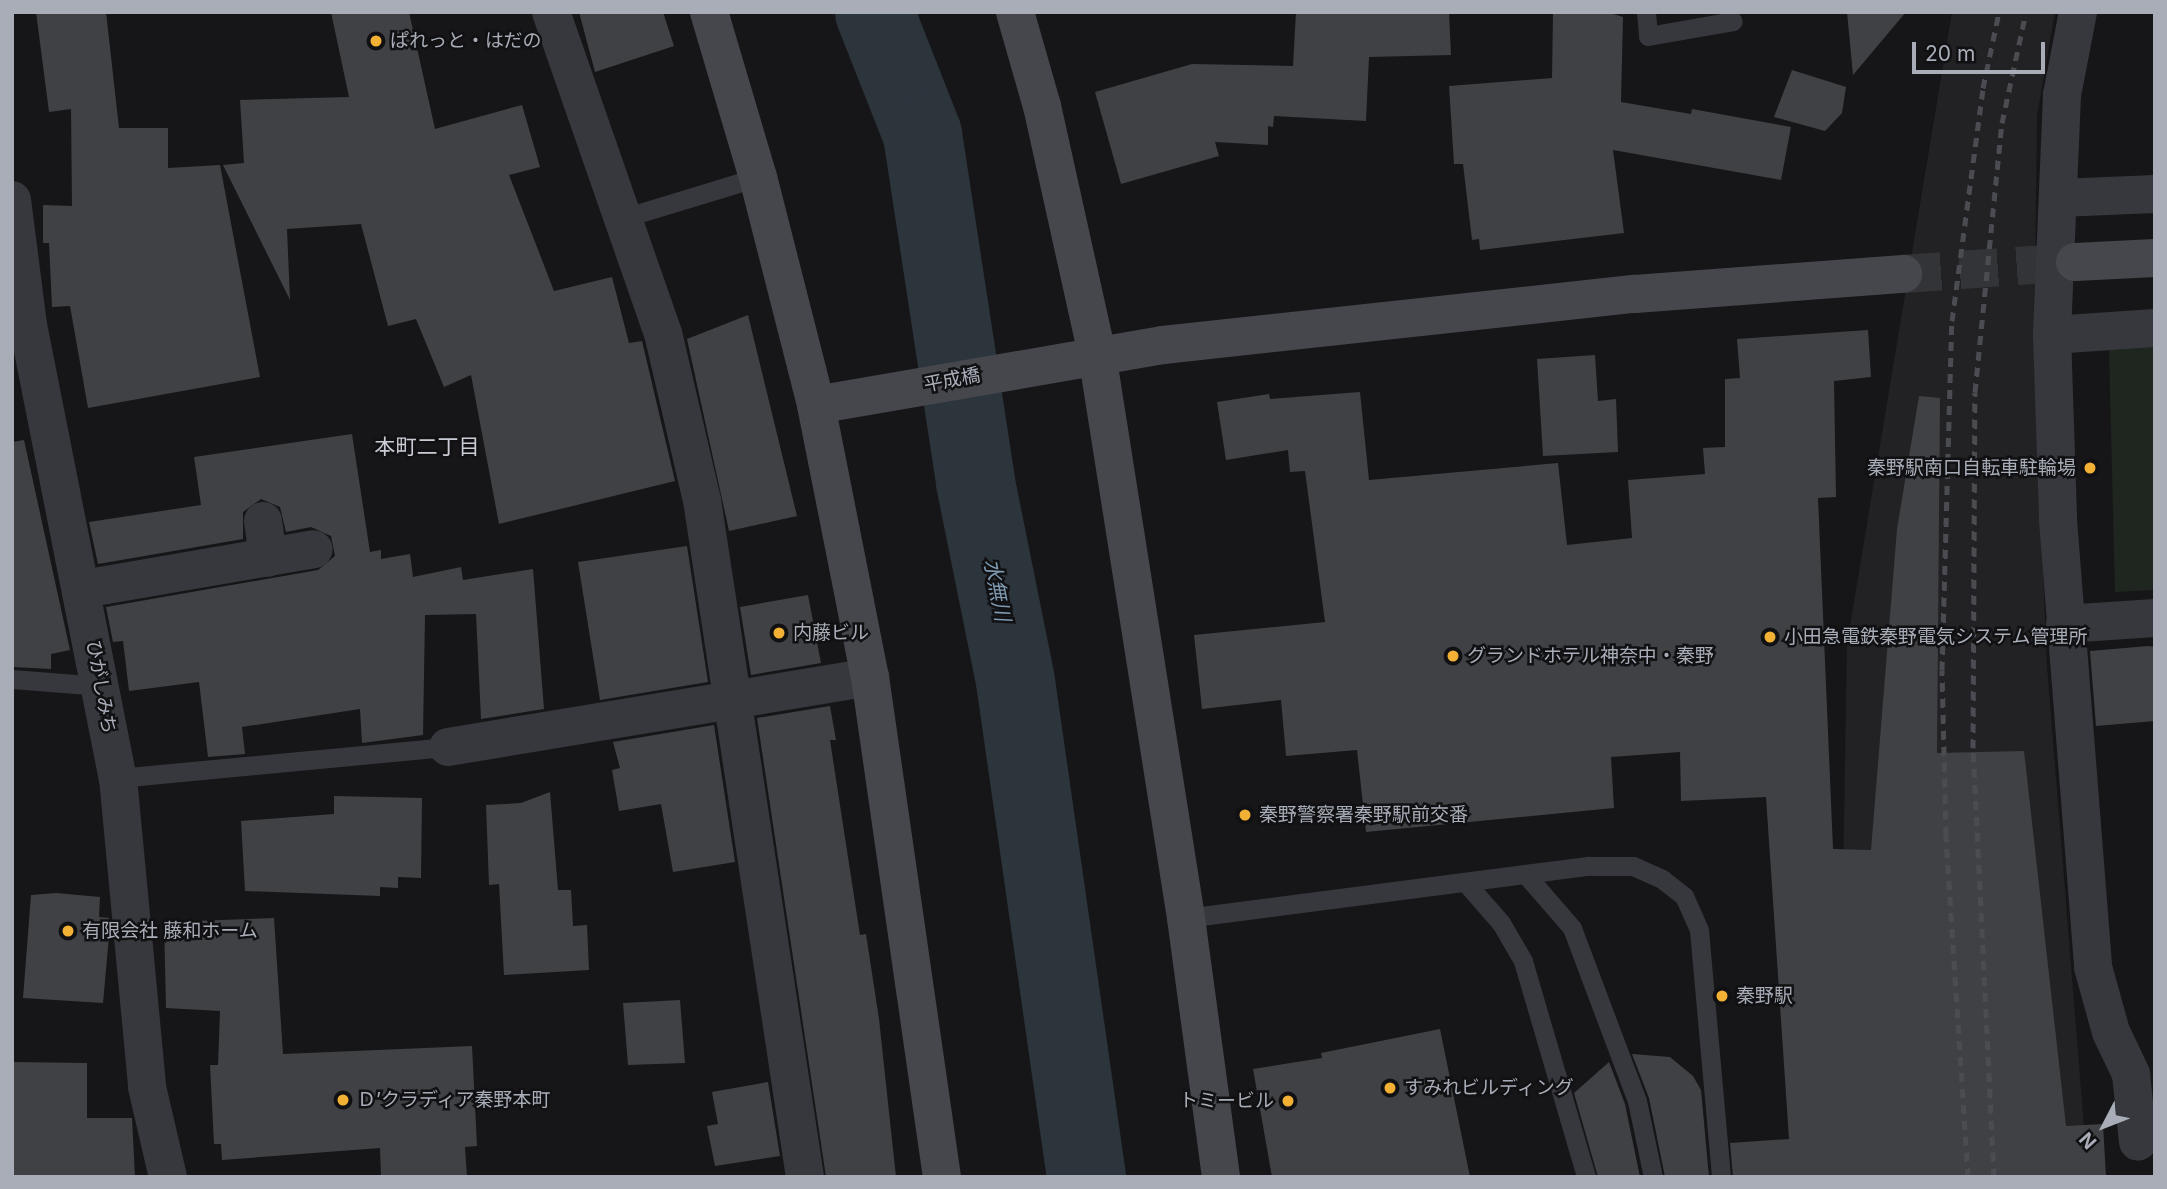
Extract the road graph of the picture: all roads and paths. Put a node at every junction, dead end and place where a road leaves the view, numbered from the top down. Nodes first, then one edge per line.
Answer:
1 (551, 12) edge
2 (709, 12) edge
3 (1015, 12) edge
4 (1646, 12) edge
5 (2078, 12) edge
6 (1733, 21) dead end
7 (758, 177) junction
8 (2155, 194) edge
9 (2059, 198) junction
10 (12, 200) edge
11 (620, 219) junction
12 (2155, 258) edge
13 (2075, 262) tunnel mouth
14 (1903, 274) tunnel mouth
15 (2155, 328) edge
16 (2052, 335) junction
17 (1097, 354) junction
18 (816, 405) junction
19 (263, 520) dead end
20 (314, 549) dead end
21 (268, 558) junction
22 (83, 589) junction
23 (2155, 618) edge
24 (2064, 624) junction
25 (870, 677) junction
26 (12, 679) edge
27 (101, 686) junction
28 (735, 698) junction
29 (448, 747) joint
30 (118, 778) junction
31 (1527, 876) junction
32 (1466, 883) junction
33 (1186, 918) junction
34 (2138, 1142) dead end
35 (168, 1177) edge
36 (805, 1177) edge
37 (942, 1177) edge
38 (1221, 1177) edge
39 (1586, 1177) edge
40 (1653, 1177) edge
41 (1721, 1177) edge

1 - 11 street
2 - 7 street
3 - 17 street
4 - 6 lane
5 - 9 street
7 - 11 lane
7 - 18 street
8 - 9 street
9 - 16 street
10 - 22 street, ひがしみち
11 - 28 street
12 - 13 street
14 - 17 street, 平成橋
15 - 16 street
16 - 24 street
17 - 18 street, 平成橋
17 - 33 street
18 - 25 street
19 - 21 street
20 - 21 street
21 - 22 street
22 - 27 street, ひがしみち
23 - 24 street
24 - 34 street
25 - 28 street
25 - 37 street
26 - 27 lane
27 - 30 street, ひがしみち
28 - 29 street
28 - 36 street
29 - 30 lane
30 - 35 street, ひがしみち
31 - 32 lane
31 - 40 lane
31 - 41 lane
32 - 33 lane
32 - 39 lane
33 - 38 street

